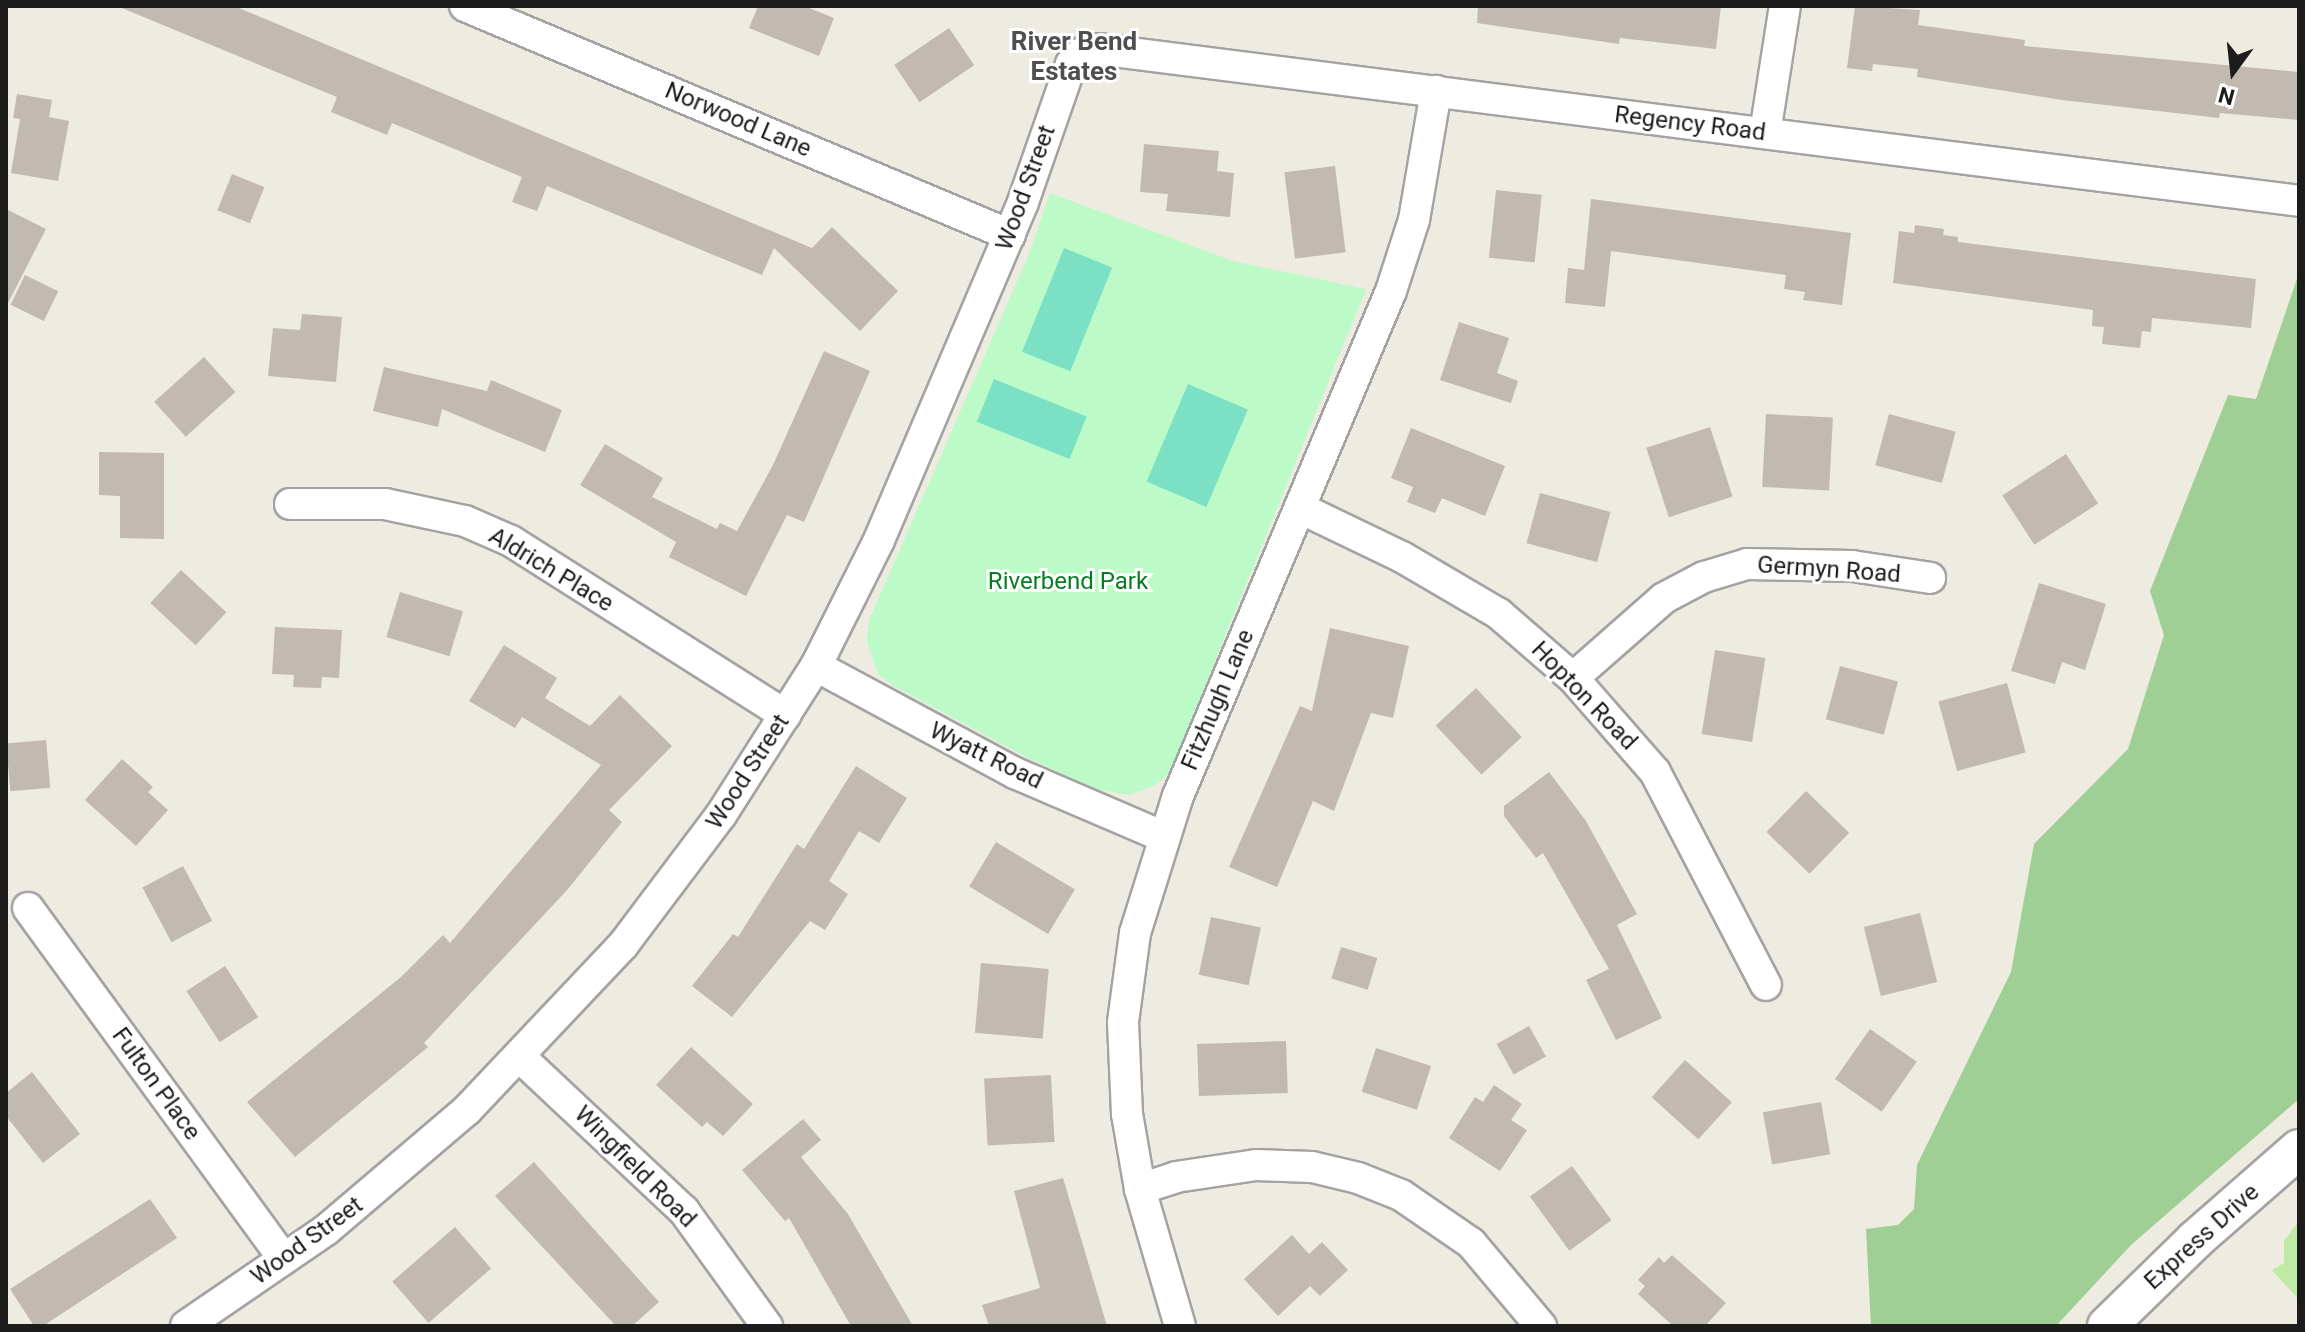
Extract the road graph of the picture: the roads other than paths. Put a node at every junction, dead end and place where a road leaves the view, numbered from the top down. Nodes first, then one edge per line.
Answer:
1 (465, 6) edge
2 (1785, 6) edge
3 (1082, 53) joint
4 (1436, 91) junction
5 (1765, 133) junction
6 (2299, 201) edge
7 (1010, 235) junction
8 (290, 504) dead end
9 (1300, 508) junction
10 (1930, 578) dead end
11 (816, 666) junction
12 (1573, 678) junction
13 (785, 715) junction
14 (1162, 836) junction
15 (28, 908) dead end
16 (1766, 985) dead end
17 (520, 1057) junction
18 (2299, 1149) edge
19 (1140, 1189) junction
20 (284, 1259) junction
21 (186, 1326) edge
22 (767, 1326) edge
23 (1180, 1326) edge
24 (1541, 1326) edge
25 (2107, 1326) edge

1 - 7 street, Norwood Lane
2 - 5 street
3 - 4 street, Regency Road
3 - 7 street, Wood Street
4 - 5 street, Regency Road
4 - 9 street, Fitzhugh Lane
5 - 6 street, Regency Road
7 - 11 street, Wood Street
8 - 13 street, Aldrich Place
9 - 12 street, Hopton Road
9 - 14 street, Fitzhugh Lane
10 - 12 street, Germyn Road
11 - 13 street, Wood Street
11 - 14 street, Wyatt Road
12 - 16 street, Hopton Road
13 - 17 street, Wood Street
14 - 19 street, Fitzhugh Lane
15 - 20 street, Fulton Place
17 - 20 street, Wood Street
17 - 22 street, Wingfield Road
18 - 25 street, Express Drive
19 - 23 street, Fitzhugh Lane
19 - 24 street
20 - 21 street, Wood Street

